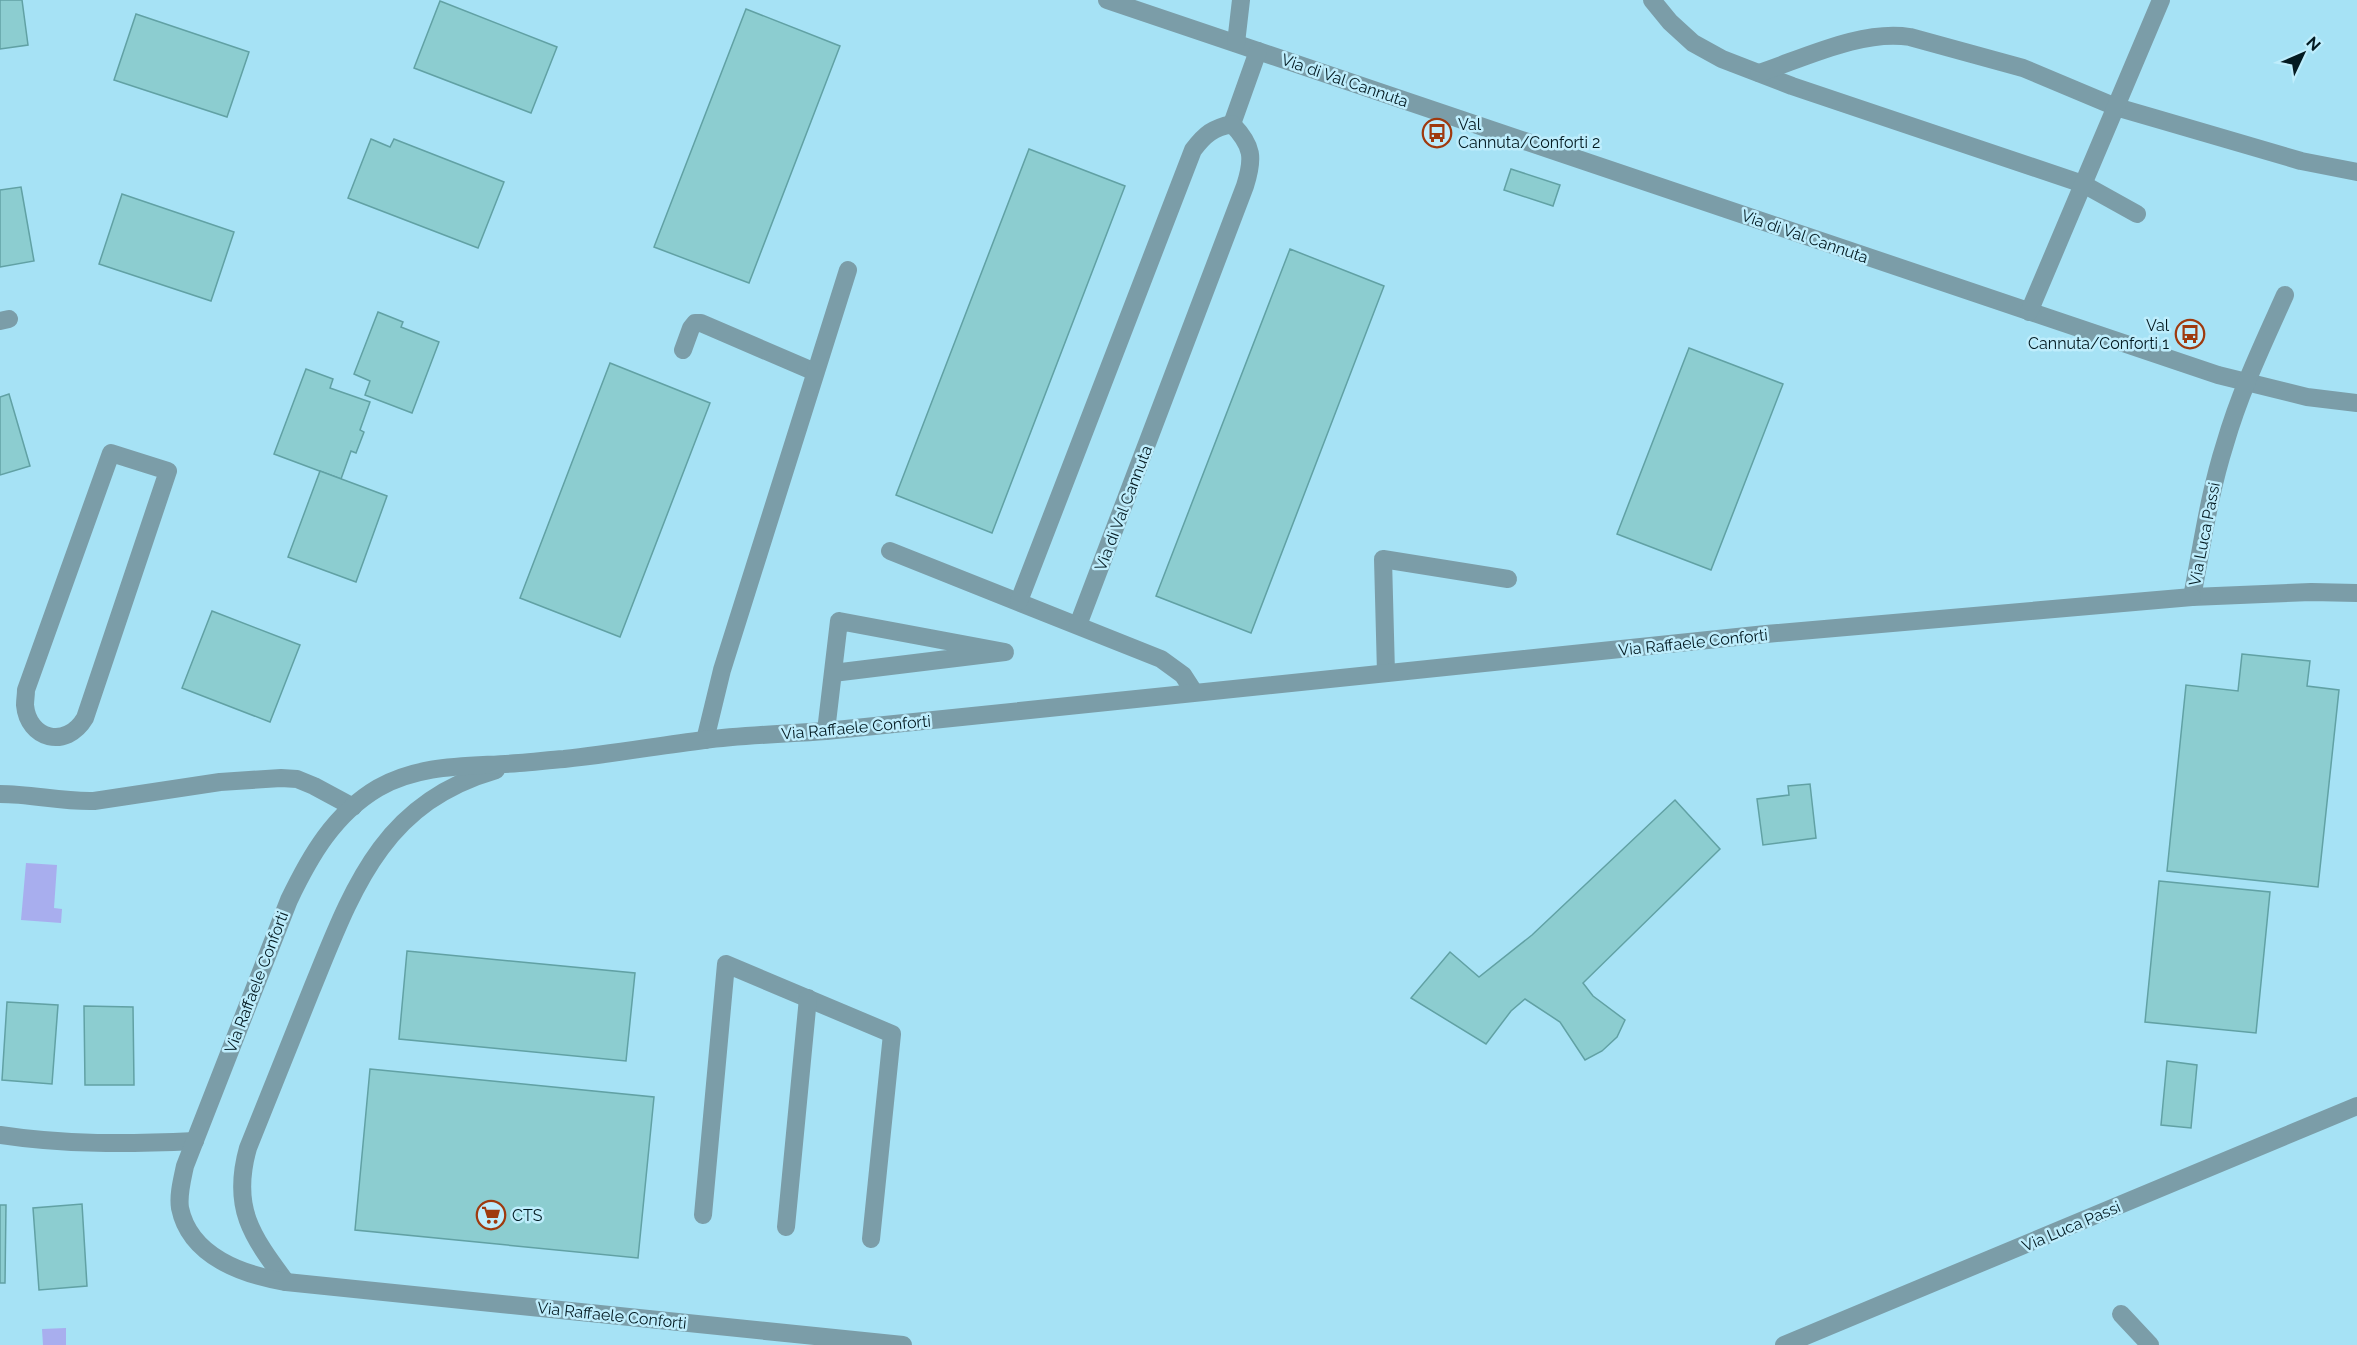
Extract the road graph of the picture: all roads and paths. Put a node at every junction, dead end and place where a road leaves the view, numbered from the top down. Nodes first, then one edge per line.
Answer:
1 (1107, 0) edge
2 (1242, 0) edge
3 (1652, 0) edge
4 (2161, 0) edge
5 (1236, 43) junction
6 (1258, 51) junction
7 (1759, 73) junction
8 (2116, 107) junction
9 (1232, 124) junction
10 (2357, 172) edge
11 (2084, 184) junction
12 (2137, 214) dead end
13 (848, 270) dead end
14 (2285, 295) dead end
15 (2029, 312) junction
16 (683, 350) dead end
17 (815, 372) junction
18 (2246, 383) junction
19 (2357, 403) edge
20 (168, 471) joint
21 (890, 551) dead end
22 (1508, 579) dead end
23 (2357, 593) edge
24 (2192, 597) junction
25 (1019, 602) junction
26 (1078, 625) junction
27 (833, 673) junction
28 (1386, 673) junction
29 (1194, 692) junction
30 (826, 731) junction
31 (705, 740) junction
32 (518, 764) junction
33 (0, 794) edge
34 (352, 807) junction
35 (808, 998) junction
36 (2357, 1106) edge
37 (0, 1135) edge
38 (195, 1141) junction
39 (703, 1215) dead end
40 (786, 1227) dead end
41 (871, 1239) dead end
42 (286, 1282) junction
43 (2121, 1314) dead end
44 (903, 1345) edge
45 (1784, 1345) edge
46 (2150, 1345) edge

1 - 5 street, Via di Val Cannuta
2 - 5 street
3 - 7 street
4 - 8 street
5 - 6 street, Via di Val Cannuta
6 - 9 street
6 - 15 street, Via di Val Cannuta
7 - 8 street
7 - 11 street
8 - 10 street
8 - 11 street
9 - 25 street
9 - 26 street, Via di Val Cannuta
11 - 12 street
11 - 15 street
13 - 17 street
14 - 18 street, Via Luca Passi
15 - 18 street, Via di Val Cannuta
16 - 17 street
17 - 31 street
18 - 19 street, Via di Val Cannuta
18 - 24 street, Via Luca Passi
20 - 20 street
21 - 25 street
22 - 28 street
23 - 24 street, Via Luca Passi
24 - 28 street, Via Raffaele Conforti
25 - 26 street
26 - 29 street
27 - 27 street
27 - 30 street
28 - 29 street, Via Raffaele Conforti
29 - 30 street, Via Raffaele Conforti
30 - 31 street, Via Raffaele Conforti
31 - 32 street, Via Raffaele Conforti
32 - 34 street, Via Raffaele Conforti
32 - 42 street, Via Raffaele Conforti
33 - 34 street
34 - 38 street, Via Raffaele Conforti
35 - 39 street
35 - 40 street
35 - 41 street
36 - 45 street, Via Luca Passi
37 - 38 street
38 - 42 street, Via Raffaele Conforti
42 - 44 street, Via Raffaele Conforti
43 - 46 street

